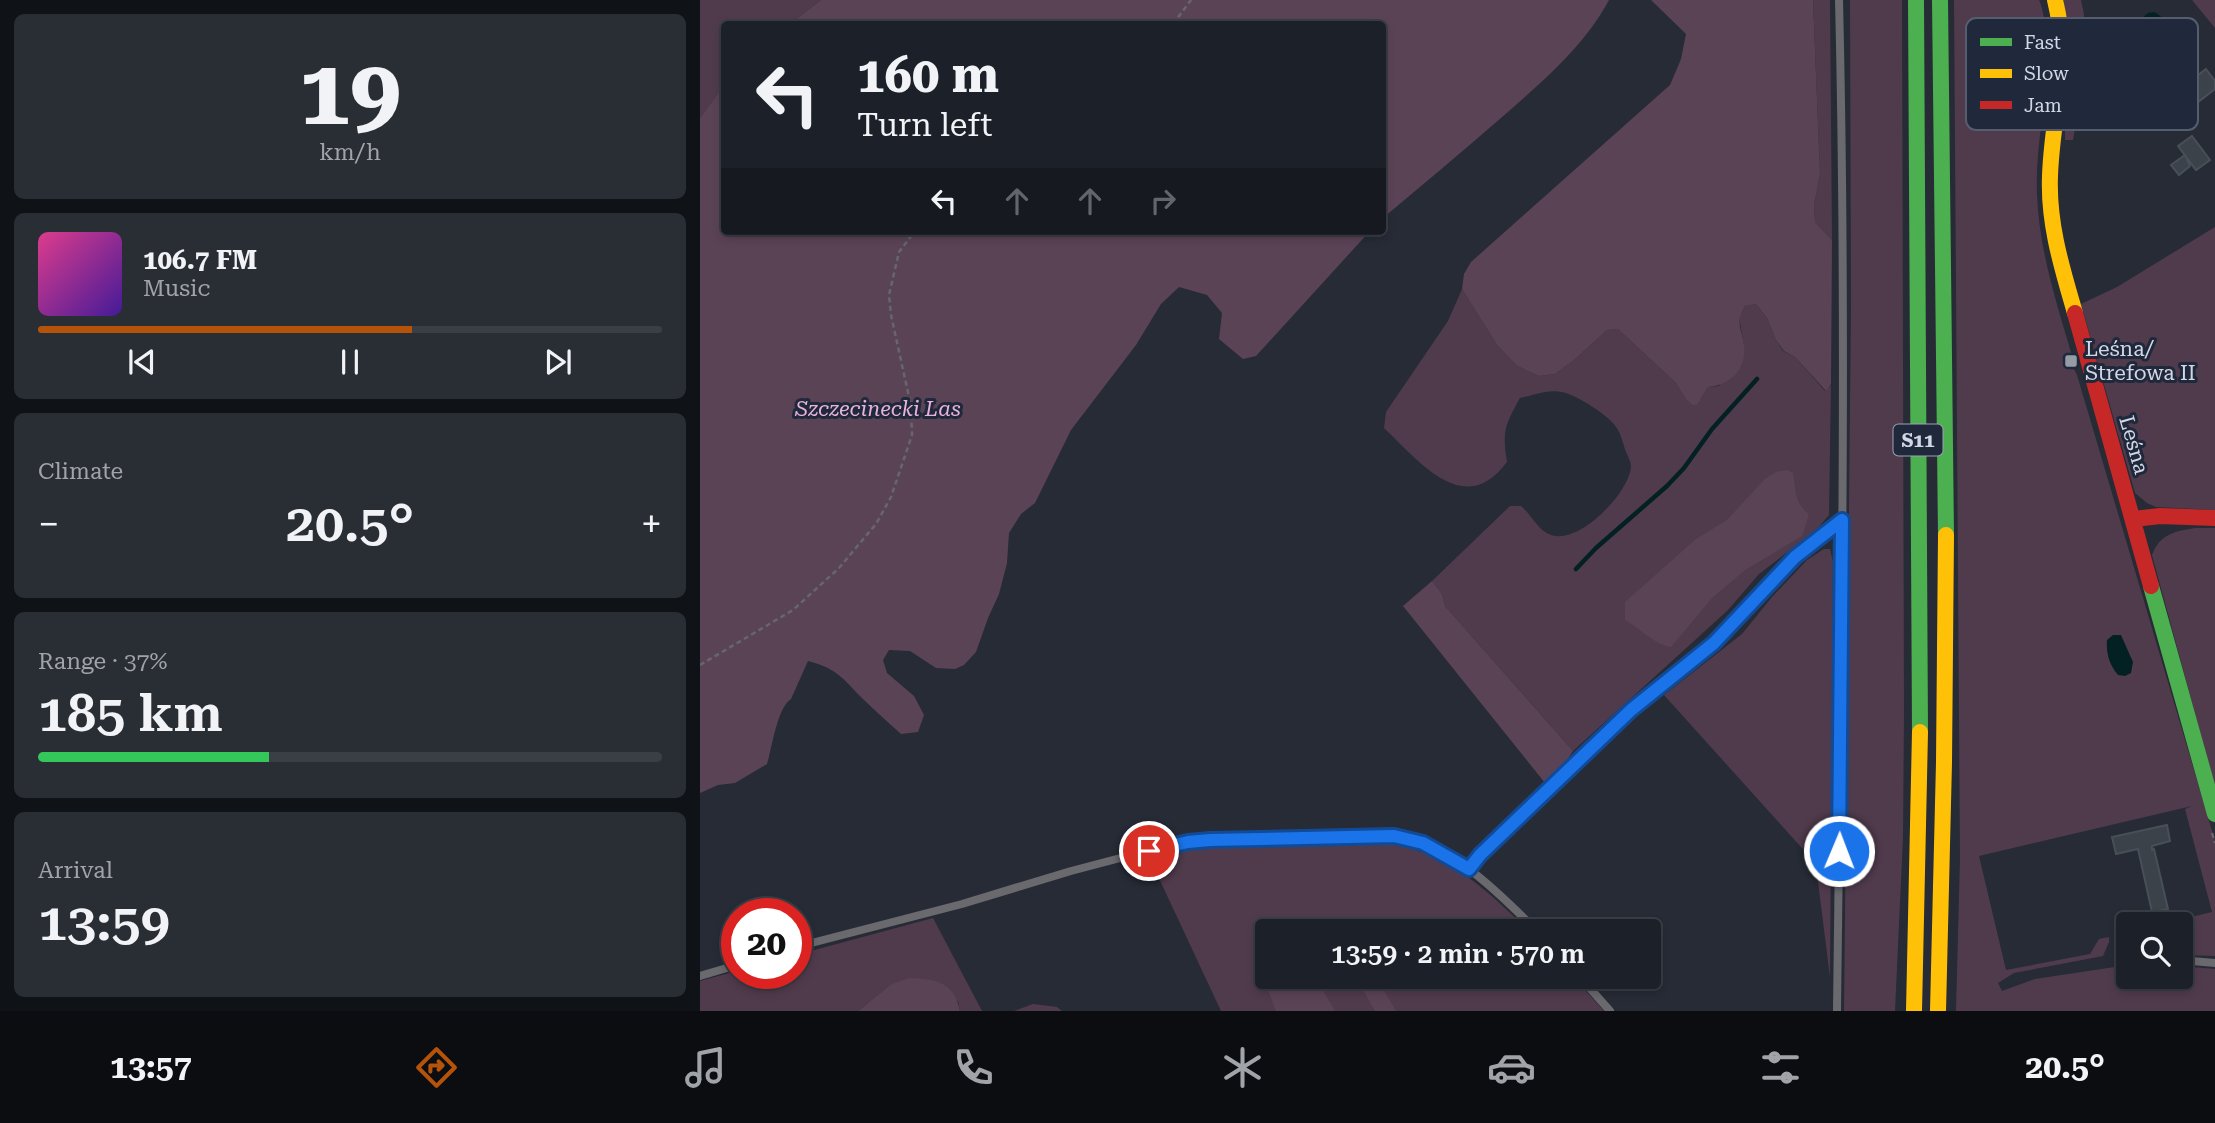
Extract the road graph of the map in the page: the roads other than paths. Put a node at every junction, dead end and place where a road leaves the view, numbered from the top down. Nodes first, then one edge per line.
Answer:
1 (1839, 0) edge
2 (1916, 0) edge
3 (1940, 0) edge
4 (2055, 0) edge
5 (2059, 18) edge
6 (2055, 130) edge
7 (2215, 519) edge
8 (1842, 520) junction
9 (2135, 525) junction
10 (2215, 814) edge
11 (1469, 869) junction
12 (1524, 919) edge
13 (812, 943) edge
14 (2193, 961) edge
15 (2215, 963) edge
16 (721, 970) edge
17 (700, 976) edge
18 (1591, 989) edge
19 (1611, 1011) edge
20 (1837, 1011) edge
21 (1914, 1011) edge
22 (1938, 1011) edge

1 - 8 lane
2 - 21 main road, S11
3 - 22 main road, S11
4 - 5 main road, Leśna
6 - 9 main road, Leśna
7 - 9 main road
8 - 11 lane
8 - 20 lane
9 - 10 main road, Leśna
11 - 12 lane
11 - 13 lane
14 - 15 lane
16 - 17 lane
18 - 19 lane

